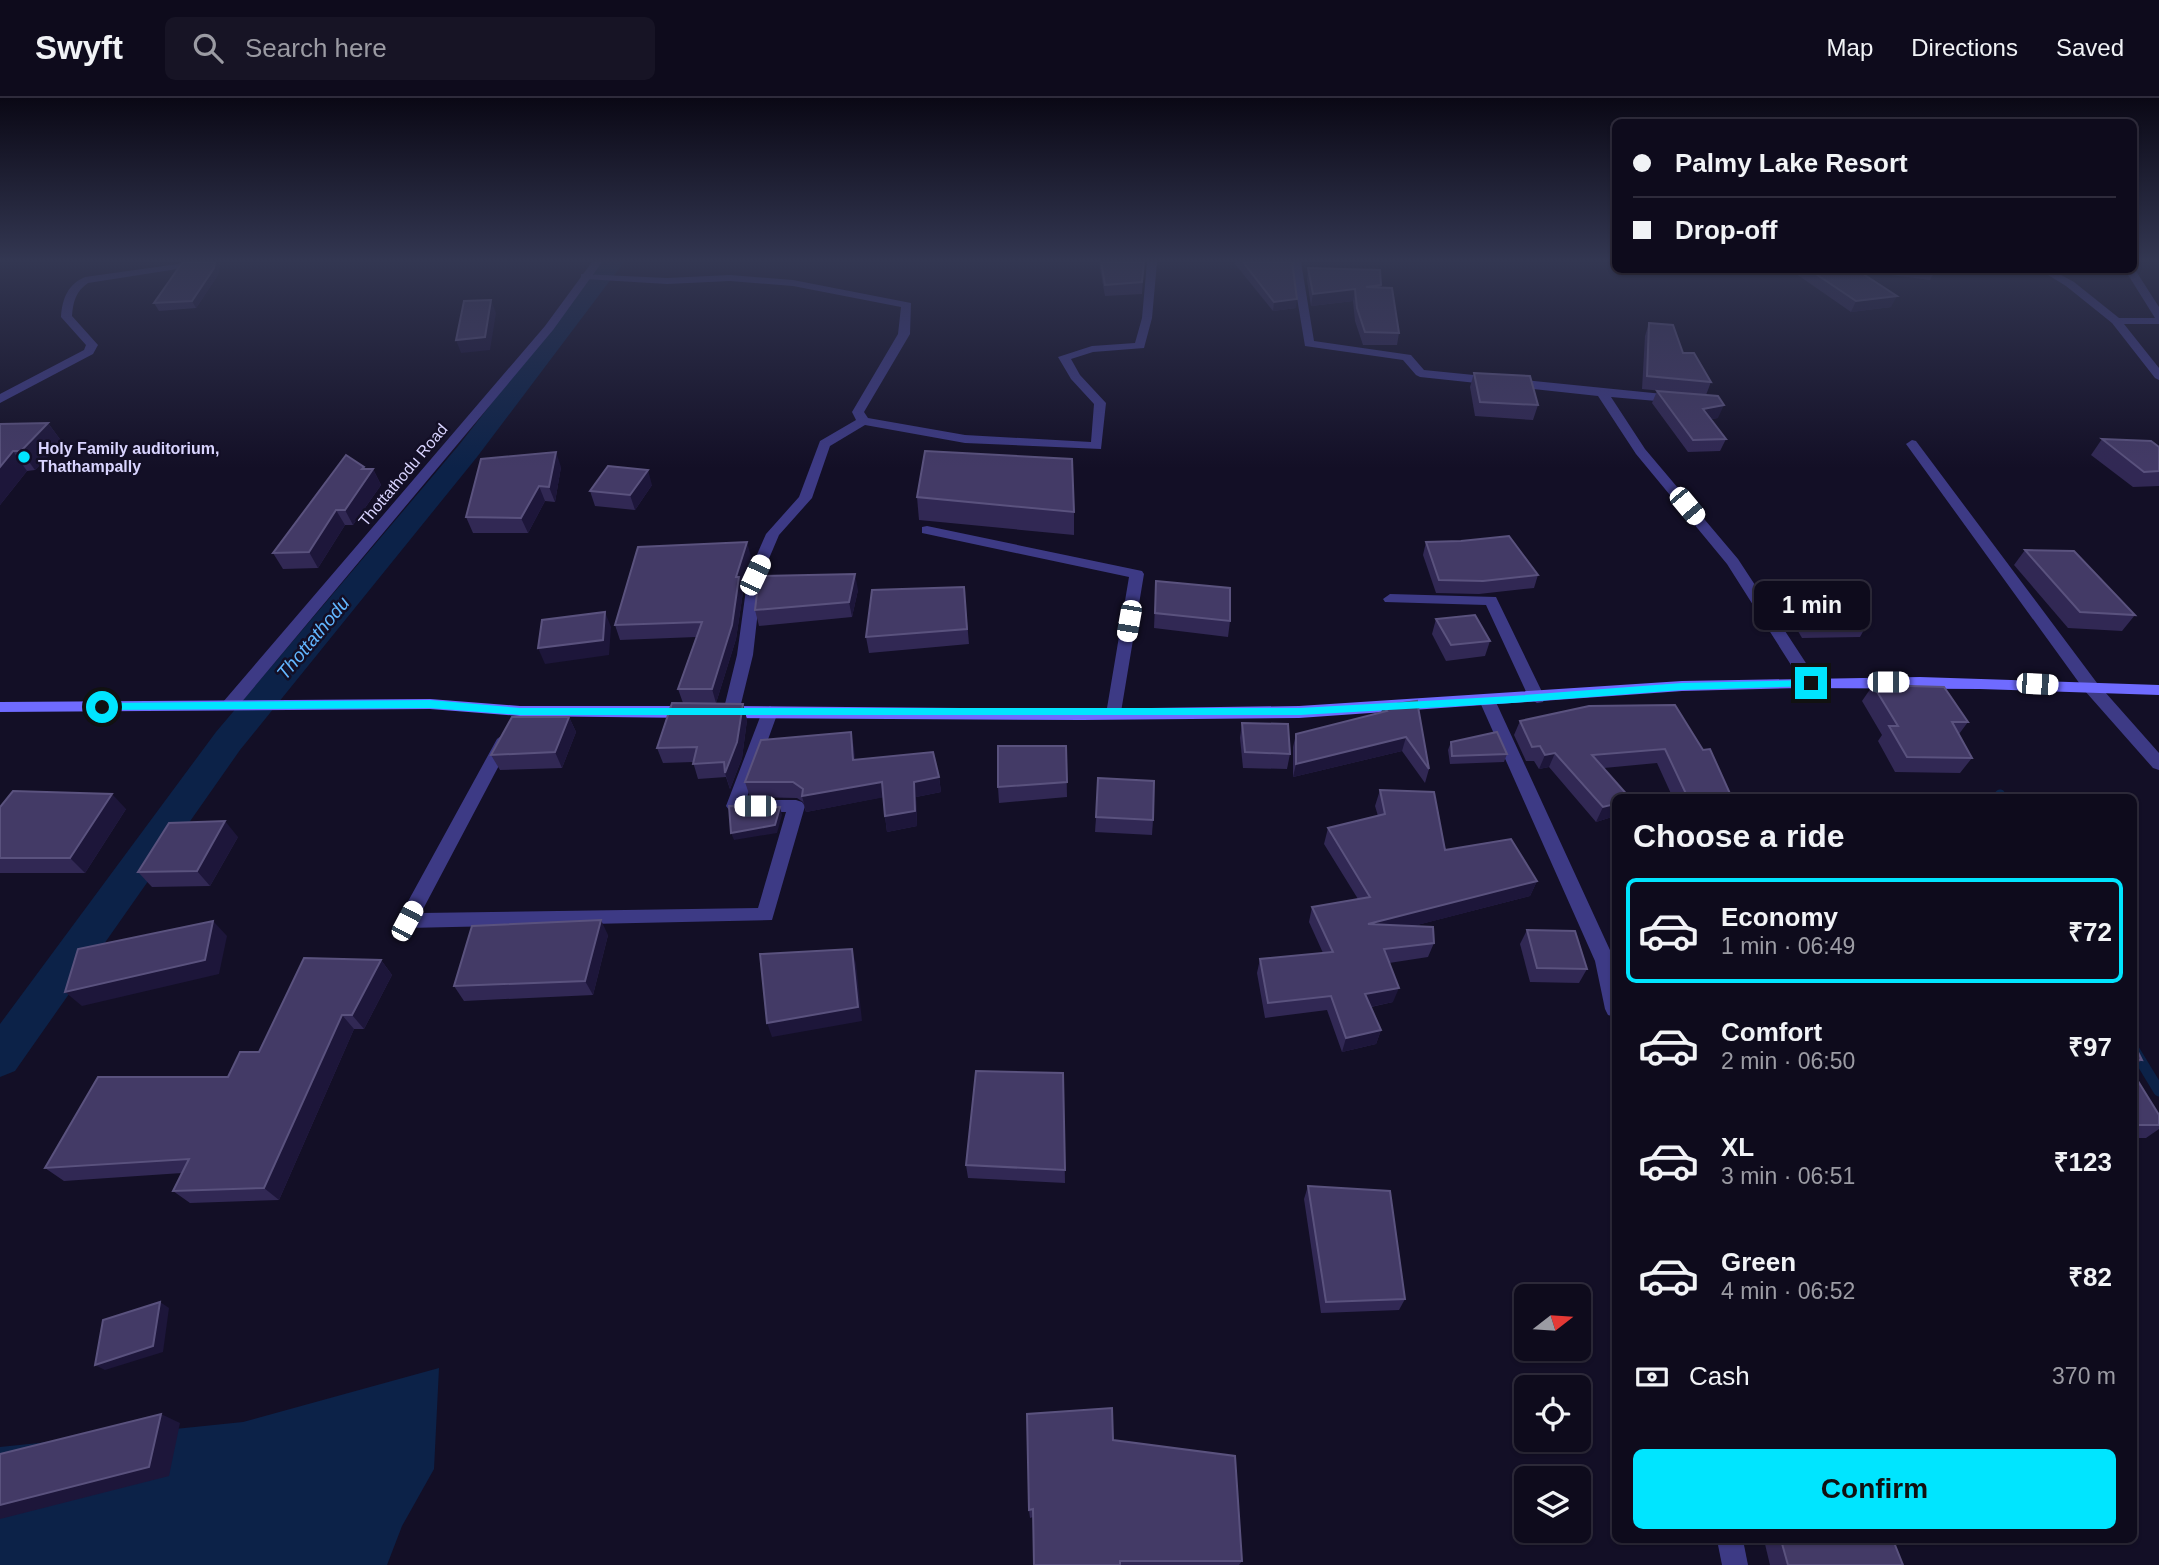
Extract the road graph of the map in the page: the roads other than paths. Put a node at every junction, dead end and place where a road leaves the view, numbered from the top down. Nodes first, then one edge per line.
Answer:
1 (78, 330) edge
2 (547, 330) edge
3 (904, 330) edge
4 (1144, 330) edge
5 (1307, 330) edge
6 (2123, 330) edge
7 (2159, 376) edge
8 (1602, 393) junction
9 (0, 399) edge
10 (1686, 400) edge
11 (863, 421) junction
12 (1912, 444) dead end
13 (926, 530) dead end
14 (1390, 599) dead end
15 (1811, 683) junction
16 (2091, 687) junction
17 (2159, 690) edge
18 (1537, 698) junction
19 (1487, 700) junction
20 (234, 706) junction
21 (0, 707) edge
22 (520, 711) junction
23 (731, 712) junction
24 (770, 712) junction
25 (1114, 713) junction
26 (2159, 764) edge
27 (1612, 995) edge
28 (1731, 1543) edge
29 (1735, 1565) edge

1 - 9 street
2 - 20 street, Thottathodu Road
3 - 11 street
4 - 11 street
5 - 8 street
6 - 7 street
8 - 10 street
8 - 15 street
11 - 23 street
12 - 16 street
13 - 25 street
14 - 18 street
15 - 16 main road
15 - 18 main road
16 - 17 main road
16 - 26 street
18 - 19 main road
19 - 25 main road
19 - 27 street
20 - 21 main road
20 - 22 main road
22 - 23 main road
22 - 24 street
23 - 24 main road
24 - 25 main road
28 - 29 street

